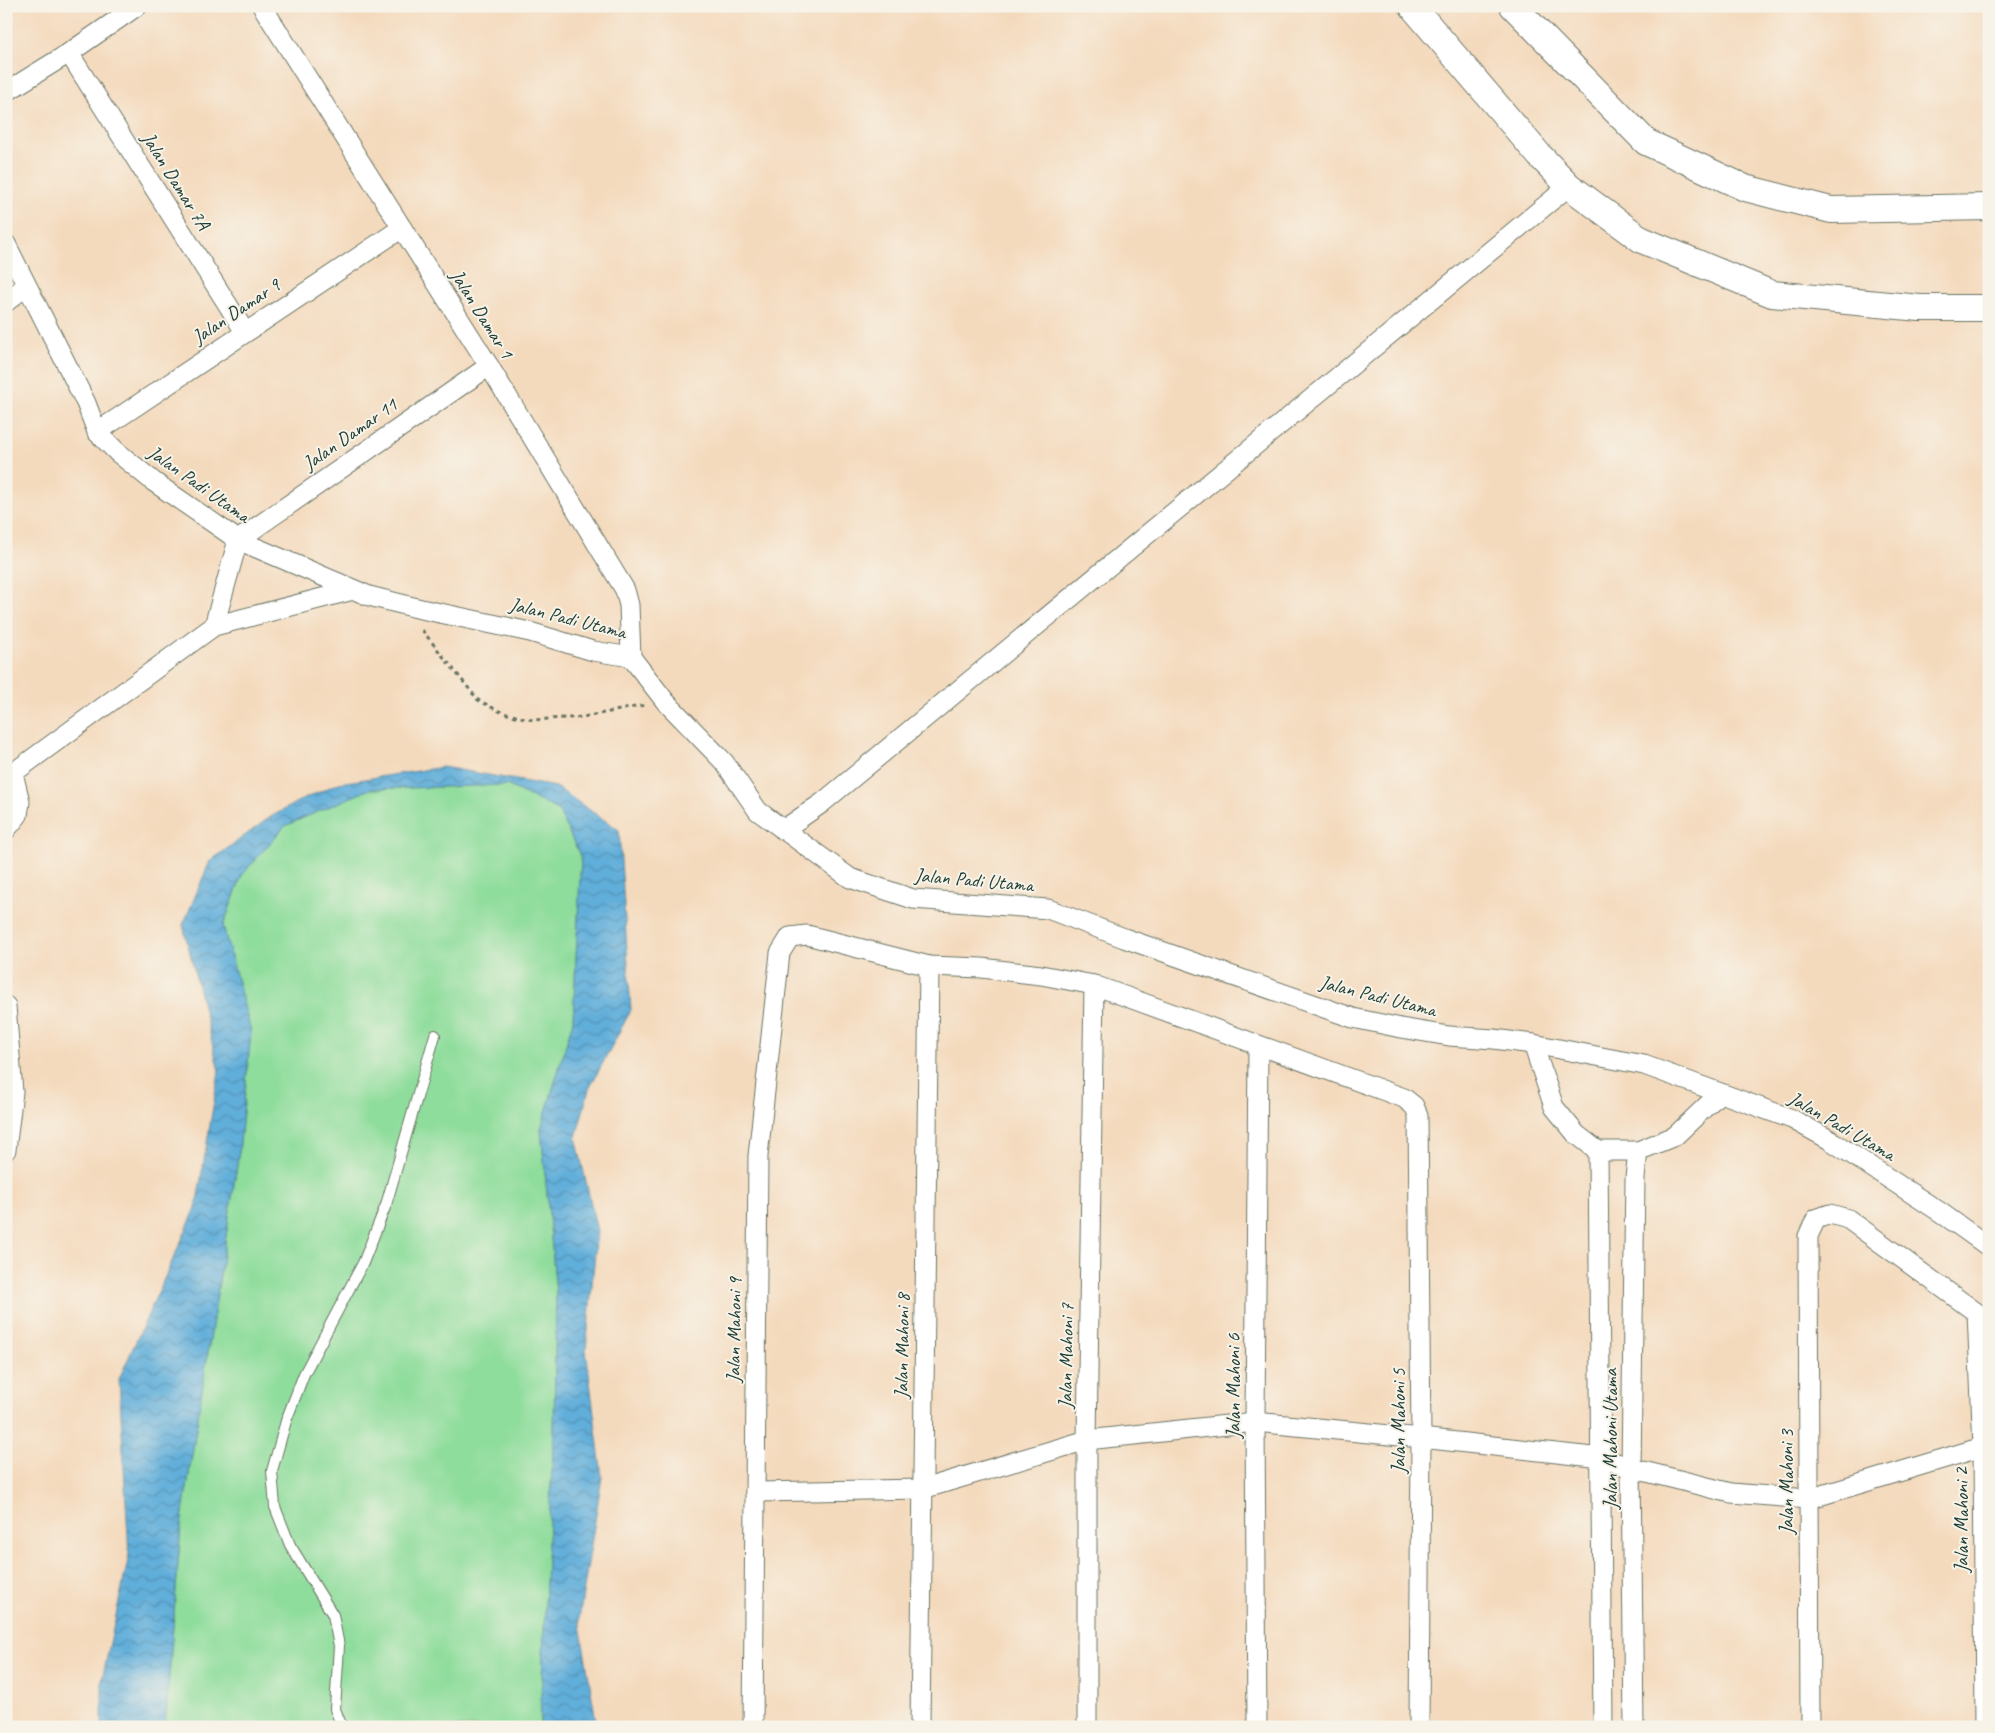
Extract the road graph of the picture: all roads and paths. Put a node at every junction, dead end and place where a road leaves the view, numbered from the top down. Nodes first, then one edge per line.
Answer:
1 (138, 6) edge
2 (262, 6) edge
3 (1412, 6) edge
4 (1513, 6) edge
5 (69, 54) junction
6 (6, 92) edge
7 (1569, 186) junction
8 (1989, 207) edge
9 (402, 228) junction
10 (6, 244) edge
11 (26, 286) junction
12 (6, 302) edge
13 (1989, 308) edge
14 (245, 332) junction
15 (489, 366) junction
16 (97, 432) junction
17 (238, 540) junction
18 (354, 590) junction
19 (401, 602) junction
20 (214, 626) junction
21 (631, 657) junction
22 (665, 702) junction
23 (9, 771) edge
24 (6, 830) edge
25 (783, 830) junction
26 (929, 966) junction
27 (1094, 985) junction
28 (6, 1006) edge
29 (435, 1035) dead end
30 (1533, 1044) junction
31 (1258, 1046) junction
32 (1720, 1093) junction
33 (6, 1150) edge
34 (1598, 1151) junction
35 (1638, 1151) junction
36 (1989, 1247) edge
37 (1983, 1319) edge
38 (1255, 1422) junction
39 (1421, 1438) junction
40 (1087, 1440) junction
41 (1986, 1446) edge
42 (1602, 1458) junction
43 (1631, 1468) junction
44 (923, 1489) junction
45 (755, 1492) junction
46 (1809, 1499) junction
47 (342, 1727) edge
48 (753, 1727) edge
49 (920, 1727) edge
50 (1087, 1727) edge
51 (1256, 1727) edge
52 (1419, 1727) edge
53 (1603, 1727) edge
54 (1634, 1727) edge
55 (1810, 1727) edge
56 (1985, 1727) edge

1 - 5 street
2 - 9 street, Jalan Damar 1
3 - 7 street
4 - 8 street
5 - 6 street
5 - 14 street, Jalan Damar 7A
7 - 13 street
7 - 25 street
9 - 14 street, Jalan Damar 9
9 - 15 street, Jalan Damar 1
10 - 11 street, Jalan Padi Utama
11 - 12 street
11 - 16 street, Jalan Padi Utama
14 - 16 street, Jalan Damar 9
15 - 17 street, Jalan Damar 11
15 - 21 street, Jalan Damar 1
16 - 17 street, Jalan Padi Utama
17 - 18 street, Jalan Padi Utama
17 - 20 street
18 - 19 street, Jalan Padi Utama
18 - 20 street
19 - 21 street, Jalan Padi Utama
19 - 22 path
20 - 23 street
21 - 22 street, Jalan Padi Utama
22 - 25 street, Jalan Padi Utama
23 - 24 street
25 - 30 street, Jalan Padi Utama
26 - 27 street
26 - 44 street, Jalan Mahoni 8
26 - 45 street, Jalan Mahoni 9
27 - 31 street
27 - 40 street, Jalan Mahoni 7
28 - 33 street
29 - 47 lane
30 - 32 street, Jalan Padi Utama
30 - 34 street
31 - 38 street, Jalan Mahoni 6
31 - 39 street, Jalan Mahoni 5
32 - 35 street
32 - 36 street, Jalan Padi Utama
34 - 35 street
34 - 42 street, Jalan Mahoni Utama
35 - 43 street, Jalan Mahoni Utama
37 - 41 street, Jalan Mahoni 2
37 - 46 street, Jalan Mahoni 3
38 - 39 street
38 - 40 street
38 - 51 street, Jalan Mahoni 6
39 - 42 street
39 - 52 street, Jalan Mahoni 5
40 - 44 street
40 - 50 street, Jalan Mahoni 7
41 - 46 street
41 - 56 street, Jalan Mahoni 2
42 - 43 street
42 - 53 street, Jalan Mahoni Utama
43 - 46 street
43 - 54 street, Jalan Mahoni Utama
44 - 45 street
44 - 49 street, Jalan Mahoni 8
45 - 48 street, Jalan Mahoni 9
46 - 55 street, Jalan Mahoni 3

